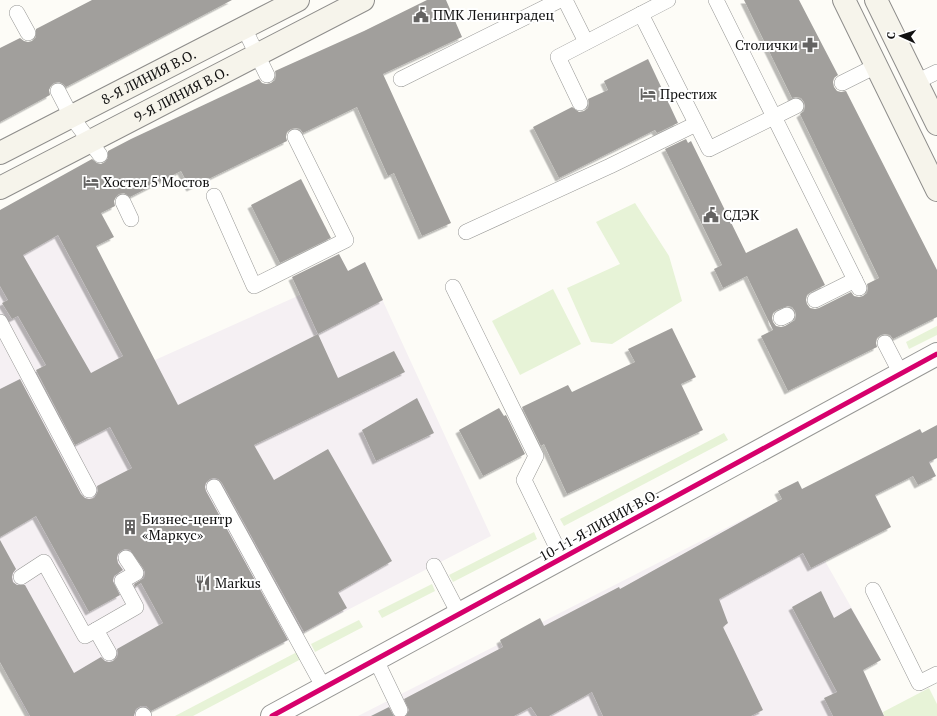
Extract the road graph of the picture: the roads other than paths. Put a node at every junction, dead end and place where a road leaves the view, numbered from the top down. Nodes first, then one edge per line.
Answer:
1 (298, 0) edge
2 (560, 0) edge
3 (565, 0) edge
4 (668, 0) edge
5 (716, 0) edge
6 (844, 0) edge
7 (876, 0) edge
8 (360, 1) edge
9 (17, 13) dead end
10 (641, 14) junction
11 (244, 28) junction
12 (28, 33) dead end
13 (586, 42) junction
14 (257, 55) junction
15 (876, 66) junction
16 (937, 72) edge
17 (267, 75) dead end
18 (401, 79) dead end
19 (916, 82) junction
20 (842, 83) dead end
21 (58, 91) dead end
22 (580, 103) dead end
23 (796, 106) dead end
24 (72, 116) junction
25 (774, 117) junction
26 (696, 124) junction
27 (937, 124) edge
28 (296, 137) dead end
29 (95, 148) junction
30 (0, 153) edge
31 (0, 188) edge
32 (937, 190) edge
33 (214, 196) dead end
34 (122, 202) dead end
35 (131, 219) dead end
36 (466, 232) dead end
37 (453, 287) dead end
38 (815, 300) dead end
39 (0, 322) edge
40 (886, 343) dead end
41 (937, 354) edge
42 (901, 374) junction
43 (214, 487) dead end
44 (89, 490) dead end
45 (126, 558) dead end
46 (562, 558) junction
47 (434, 566) dead end
48 (20, 577) dead end
49 (873, 590) dead end
50 (459, 614) junction
51 (96, 630) junction
52 (109, 653) dead end
53 (376, 660) junction
54 (937, 674) edge
55 (324, 688) junction
56 (296, 710) edge
57 (400, 710) dead end
58 (272, 716) edge

1 - 11 main road, 8-Я ЛИНИЯ В.О.
2 - 18 lane
3 - 13 lane
4 - 10 lane
5 - 25 lane
6 - 15 main road
7 - 19 main road
8 - 14 main road, 9-Я ЛИНИЯ В.О.
9 - 12 lane
10 - 13 lane
10 - 26 lane
11 - 14 lane
11 - 24 main road, 8-Я ЛИНИЯ В.О.
13 - 22 lane
14 - 17 lane
14 - 29 main road, 9-Я ЛИНИЯ В.О.
15 - 20 lane
15 - 32 main road
16 - 19 lane
19 - 27 main road
21 - 24 lane
23 - 25 lane
24 - 29 lane
24 - 30 main road, 8-Я ЛИНИЯ В.О.
25 - 26 lane
25 - 38 lane
26 - 36 lane
28 - 33 lane
29 - 31 main road, 9-Я ЛИНИЯ В.О.
34 - 35 lane
37 - 46 lane
39 - 44 lane
40 - 42 lane
41 - 42 street, 10-11-Я ЛИНИИ В.О.
42 - 46 street, 10-11-Я ЛИНИИ В.О.
43 - 55 lane
45 - 51 lane
46 - 50 street, 10-11-Я ЛИНИИ В.О.
47 - 50 lane
48 - 51 lane
49 - 54 lane
50 - 53 street, 10-11-Я ЛИНИИ В.О.
51 - 52 lane
53 - 55 street, 10-11-Я ЛИНИИ В.О.
53 - 57 lane
55 - 56 street, 10-11-Я ЛИНИИ В.О.
56 - 58 street, 10-11-Я ЛИНИИ В.О.

